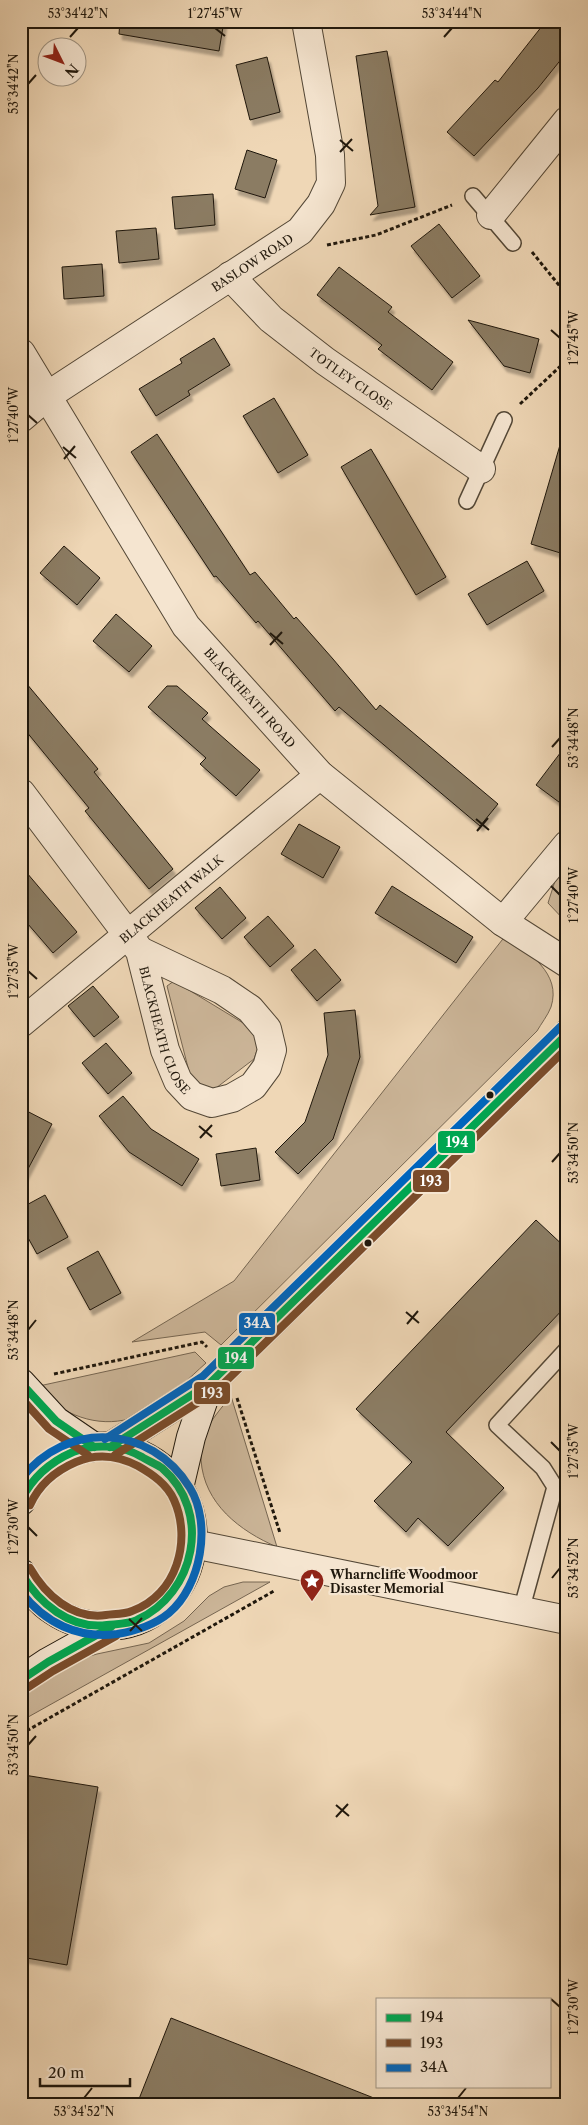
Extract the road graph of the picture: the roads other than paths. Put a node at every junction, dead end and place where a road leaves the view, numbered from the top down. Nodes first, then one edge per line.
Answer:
1 (306, 21) edge
2 (567, 121) edge
3 (482, 205) joint
4 (513, 243) road end
5 (230, 276) junction
6 (21, 352) edge
7 (47, 396) junction
8 (21, 418) edge
9 (504, 420) road end
10 (482, 469) junction
11 (467, 501) dead end
12 (320, 775) junction
13 (21, 793) edge
14 (567, 845) edge
15 (503, 922) junction
16 (134, 943) junction
17 (567, 963) edge
18 (21, 1023) edge
19 (567, 1034) edge
20 (567, 1349) edge
21 (21, 1383) edge
22 (209, 1384) junction
23 (102, 1447) junction
24 (179, 1488) junction
25 (21, 1501) edge
26 (194, 1544) junction
27 (21, 1572) edge
28 (521, 1611) junction
29 (567, 1620) edge
30 (111, 1627) junction
31 (21, 1680) edge

1 - 5 street, BASLOW ROAD
2 - 3 street
3 - 4 lane
5 - 7 street, BASLOW ROAD
5 - 10 street, TOTLEY CLOSE
6 - 7 street, BLACKHEATH ROAD
7 - 8 street, BASLOW ROAD
7 - 12 street, BLACKHEATH ROAD
9 - 10 lane
10 - 11 lane
12 - 15 street, BLACKHEATH ROAD
12 - 16 street, BLACKHEATH WALK
13 - 16 street, BLACKHEATH CLOSE
14 - 15 street
15 - 17 street, BLACKHEATH ROAD
16 - 16 street, BLACKHEATH CLOSE
16 - 18 street, BLACKHEATH WALK
19 - 22 street
20 - 28 lane
21 - 23 street
22 - 23 street
22 - 24 street
23 - 24 street
23 - 25 street
24 - 26 street
26 - 28 street
26 - 30 street
27 - 30 street
28 - 29 street
30 - 31 street

